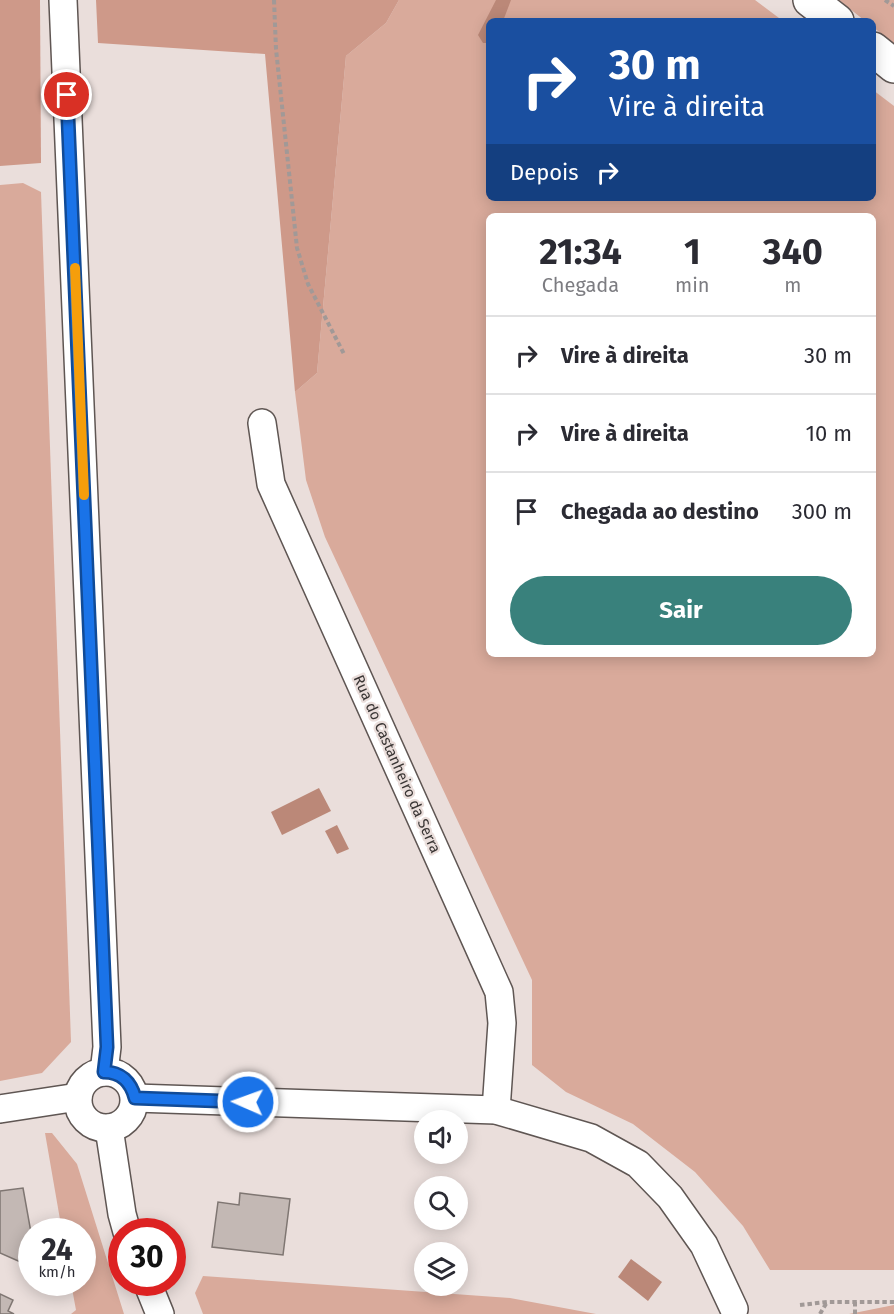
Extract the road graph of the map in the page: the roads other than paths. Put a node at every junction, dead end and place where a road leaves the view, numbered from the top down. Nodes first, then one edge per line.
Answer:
1 (63, 0) edge
2 (810, 0) edge
3 (833, 18) edge
4 (876, 51) edge
5 (894, 66) edge
6 (262, 423) dead end
7 (104, 1072) junction
8 (78, 1098) junction
9 (135, 1098) junction
10 (0, 1109) edge
11 (496, 1110) junction
12 (109, 1128) junction
13 (123, 1218) edge
14 (153, 1296) edge
15 (734, 1308) dead end
16 (160, 1314) edge

1 - 7 street
2 - 3 main road
4 - 5 main road
6 - 11 street, Rua do Castanheiro da Serra
7 - 8 street
7 - 9 street
8 - 10 street
8 - 12 street
9 - 11 street
9 - 12 street
11 - 15 street
12 - 13 street
14 - 16 street

